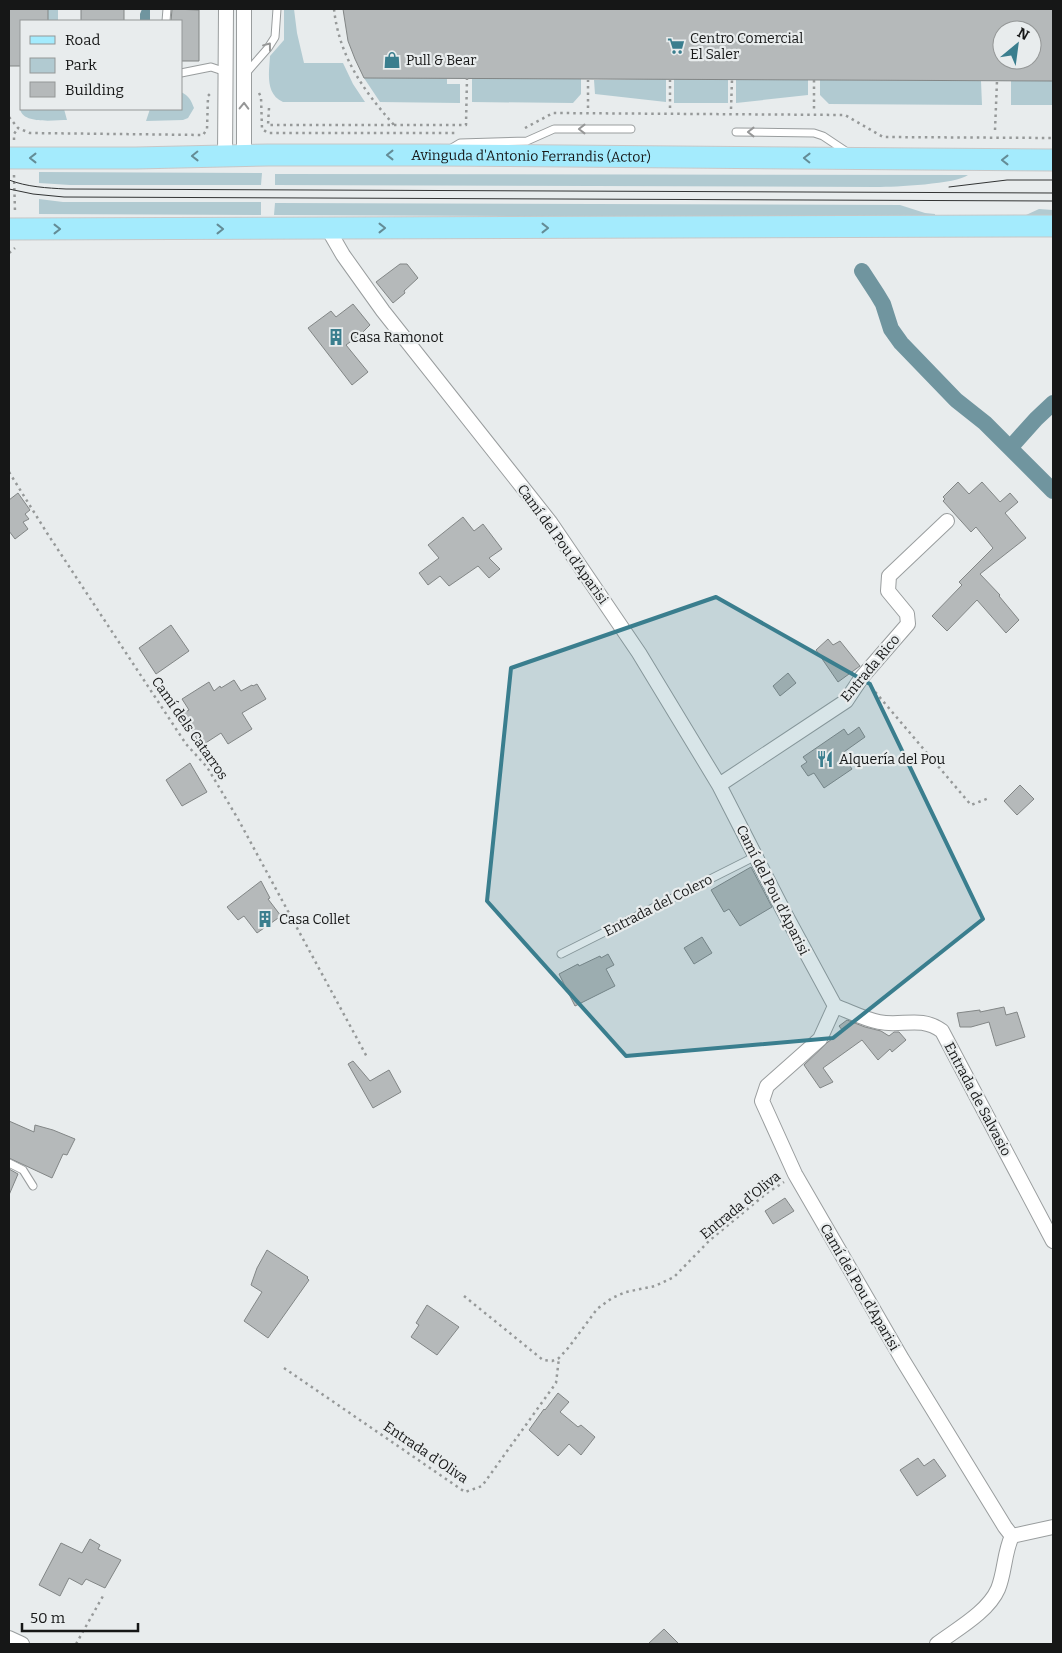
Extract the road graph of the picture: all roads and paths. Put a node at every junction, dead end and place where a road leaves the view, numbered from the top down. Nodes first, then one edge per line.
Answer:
1 (226, 9) edge
2 (244, 9) edge
3 (277, 9) edge
4 (334, 9) edge
5 (182, 73) edge
6 (226, 77) junction
7 (244, 77) junction
8 (466, 78) dead end
9 (670, 79) dead end
10 (588, 80) dead end
11 (732, 80) dead end
12 (814, 80) dead end
13 (997, 81) dead end
14 (225, 92) junction
15 (244, 93) junction
16 (268, 108) dead end
17 (588, 108) dead end
18 (670, 108) dead end
19 (731, 108) dead end
20 (814, 109) dead end
21 (9, 117) edge
22 (394, 125) junction
23 (18, 128) junction
24 (522, 130) dead end
25 (631, 130) dead end
26 (995, 130) dead end
27 (736, 132) dead end
28 (461, 133) dead end
29 (1053, 138) edge
30 (439, 155) junction
31 (12, 156) edge
32 (234, 156) junction
33 (860, 159) junction
34 (1053, 160) edge
35 (1053, 226) edge
36 (328, 229) junction
37 (13, 230) edge
38 (9, 253) edge
39 (9, 472) edge
40 (947, 521) dead end
41 (858, 684) junction
42 (719, 785) junction
43 (989, 798) dead end
44 (756, 856) junction
45 (561, 954) dead end
46 (835, 1006) junction
47 (367, 1057) dead end
48 (9, 1163) edge
49 (795, 1174) junction
50 (33, 1186) dead end
51 (1053, 1241) edge
52 (464, 1296) dead end
53 (559, 1358) junction
54 (284, 1368) dead end
55 (1053, 1527) edge
56 (1012, 1536) junction
57 (103, 1596) dead end
58 (9, 1638) edge
59 (22, 1644) edge
60 (76, 1644) edge
61 (937, 1644) edge

1 - 6 street
2 - 7 street
7 -> 3 lane
4 - 22 path
5 - 6 lane
6 - 14 street
7 - 15 street
8 - 22 path
9 - 18 path
10 - 17 path
11 - 19 path
12 - 20 path
13 - 26 path
14 - 23 path
14 - 32 street
15 - 28 path
32 -> 15 street
16 - 22 path
21 - 23 path
23 - 31 path
24 - 29 path
25 -> 30 lane
33 -> 27 lane
30 -> 32 main road, Avinguda d'Antonio Ferrandis (Actor)
33 -> 30 main road, Avinguda d'Antonio Ferrandis (Actor)
32 -> 31 main road, Avinguda d'Antonio Ferrandis (Actor)
31 - 37 path
34 -> 33 main road, Avinguda d'Antonio Ferrandis (Actor)
36 -> 35 main road
37 -> 36 main road
36 - 42 street, Camí del Pou d'Aparisi
37 - 38 path
39 - 47 path, Camí dels Catarros
40 - 41 street, Entrada Rico
41 - 42 street, Entrada Rico
41 - 43 path
42 - 44 street, Camí del Pou d'Aparisi
44 - 45 lane, Entrada del Colero
44 - 46 street, Camí del Pou d'Aparisi
46 - 49 street, Camí del Pou d'Aparisi
46 - 51 street, Entrada de Salvasio
48 - 50 lane
49 - 53 path, Entrada d'Oliva
49 - 56 street, Camí del Pou d'Aparisi
52 - 53 path
53 - 54 path, Entrada d'Oliva
55 - 56 street
56 - 61 street
57 - 60 path
58 - 59 street

